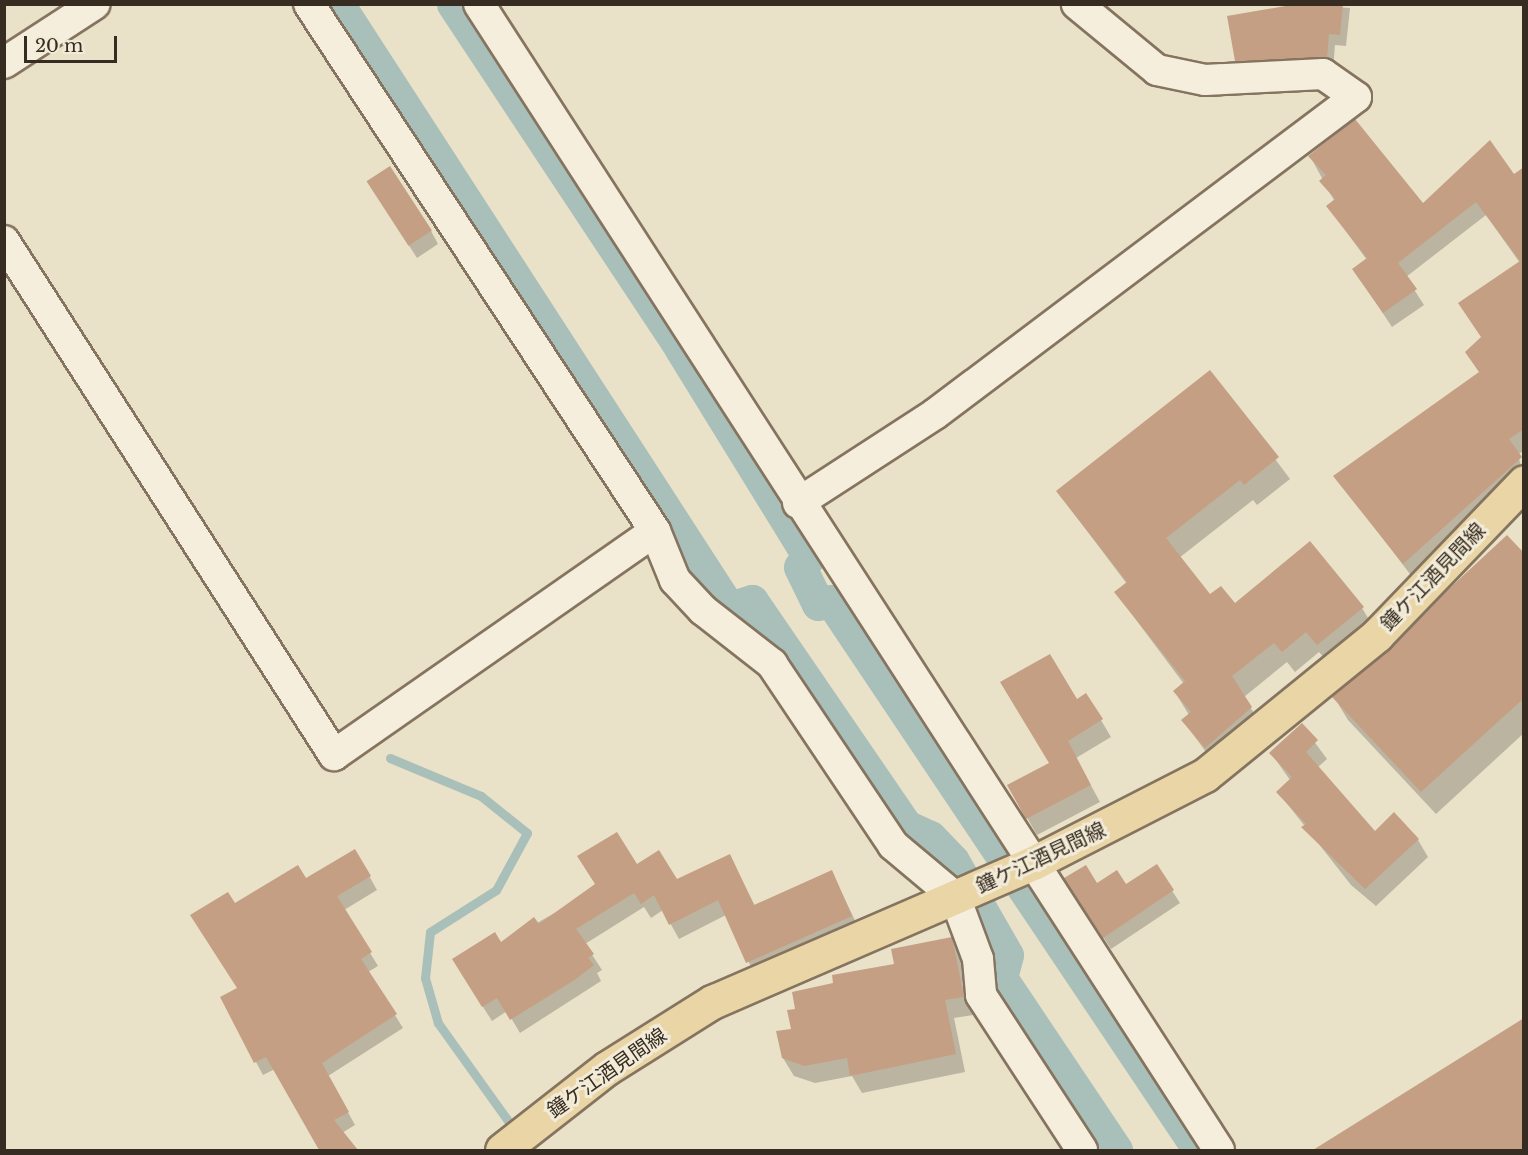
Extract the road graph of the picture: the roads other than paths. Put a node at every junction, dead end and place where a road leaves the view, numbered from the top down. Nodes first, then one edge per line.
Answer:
1 (95, 4) edge
2 (309, 4) edge
3 (479, 4) edge
4 (1077, 4) edge
5 (4, 63) edge
6 (4, 241) edge
7 (1524, 482) edge
8 (798, 502) junction
9 (655, 531) junction
10 (1029, 864) junction
11 (960, 895) junction
12 (502, 1150) edge
13 (1082, 1150) edge
14 (1220, 1150) edge

1 - 5 street
2 - 9 street
3 - 8 street
4 - 8 street
6 - 9 street
7 - 10 main road, 鐘ケ江酒見間線
8 - 10 street
9 - 11 street
10 - 11 main road, 鐘ケ江酒見間線
10 - 14 street
11 - 12 main road, 鐘ケ江酒見間線
11 - 13 street

